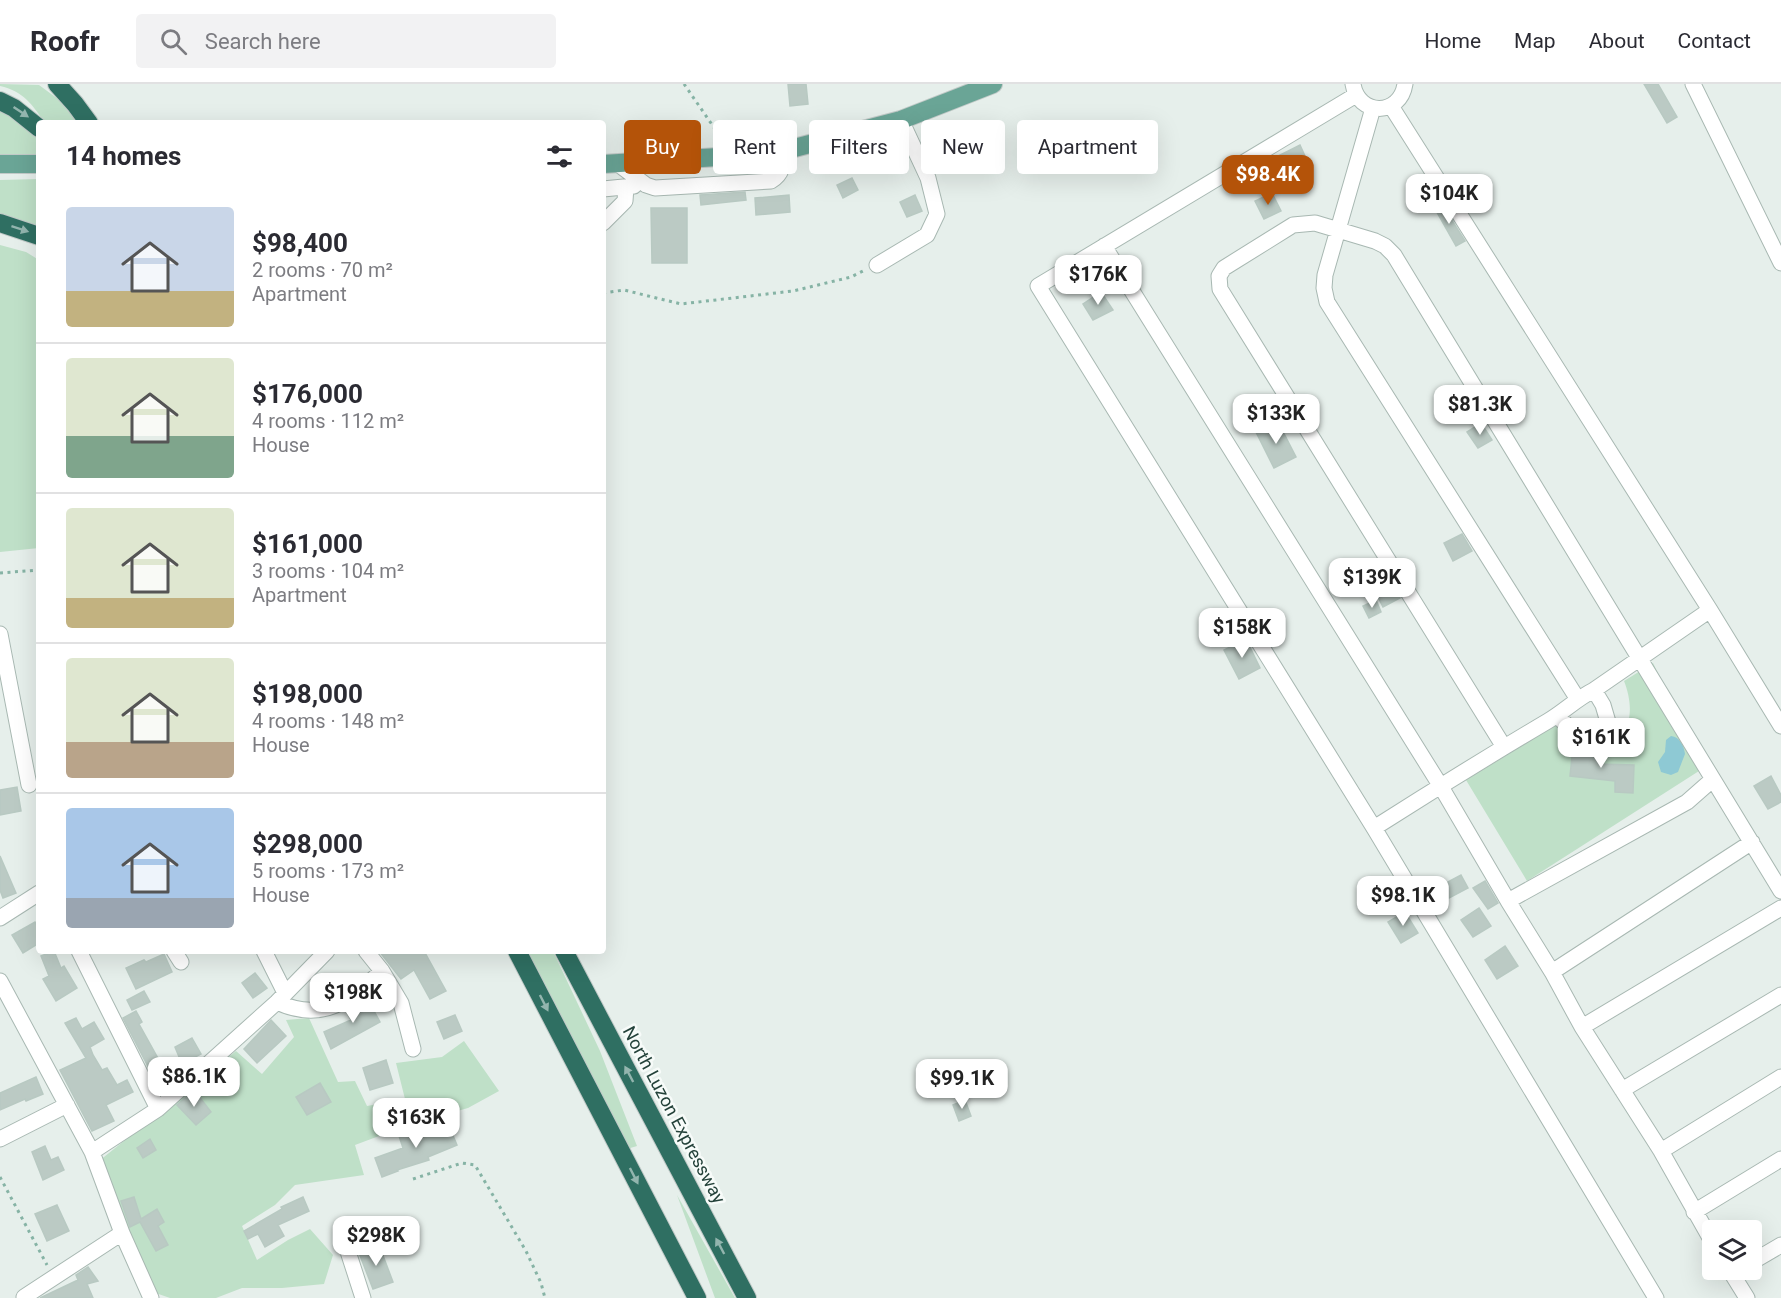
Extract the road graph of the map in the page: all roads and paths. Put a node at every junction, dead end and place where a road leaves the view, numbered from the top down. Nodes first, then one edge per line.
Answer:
1 (684, 84) edge
2 (993, 84) edge
3 (1405, 84) edge
4 (1693, 84) edge
5 (57, 86) edge
6 (1355, 90) edge
7 (0, 101) edge
8 (1391, 106) junction
9 (1373, 108) junction
10 (87, 120) edge
11 (901, 120) edge
12 (713, 125) edge
13 (36, 126) edge
14 (909, 137) edge
15 (713, 157) edge
16 (8, 164) edge
17 (36, 164) edge
18 (611, 164) edge
19 (780, 174) edge
20 (646, 184) junction
21 (626, 187) junction
22 (606, 189) edge
23 (606, 220) edge
24 (0, 223) edge
25 (1338, 231) junction
26 (36, 235) edge
27 (1104, 246) junction
28 (1780, 256) edge
29 (877, 265) joint
30 (606, 293) edge
31 (36, 570) edge
32 (0, 573) edge
33 (1710, 610) junction
34 (0, 634) edge
35 (1640, 657) junction
36 (1594, 690) junction
37 (1577, 698) junction
38 (1557, 715) junction
39 (1781, 726) edge
40 (1504, 747) junction
41 (1712, 780) junction
42 (29, 785) dead end
43 (1440, 785) junction
44 (1374, 828) junction
45 (1752, 842) junction
46 (1781, 891) edge
47 (36, 895) edge
48 (1508, 901) junction
49 (1781, 908) edge
50 (0, 918) edge
51 (80, 954) edge
52 (265, 954) edge
53 (324, 954) edge
54 (368, 954) edge
55 (519, 954) edge
56 (566, 954) edge
57 (382, 971) junction
58 (1552, 972) junction
59 (0, 981) edge
60 (1781, 995) edge
61 (281, 997) junction
62 (1582, 1027) junction
63 (413, 1049) dead end
64 (1781, 1077) edge
65 (1622, 1090) junction
66 (67, 1105) junction
67 (158, 1109) junction
68 (1, 1138) edge
69 (1660, 1151) junction
70 (92, 1152) junction
71 (1781, 1159) edge
72 (0, 1177) edge
73 (413, 1179) dead end
74 (1694, 1212) junction
75 (1702, 1225) edge
76 (122, 1233) junction
77 (343, 1236) dead end
78 (1781, 1245) edge
79 (1762, 1256) edge
80 (53, 1277) junction
81 (1738, 1280) edge
82 (23, 1298) edge
83 (152, 1298) edge
84 (363, 1298) edge
85 (545, 1298) edge
86 (697, 1298) edge
87 (747, 1298) edge
88 (1656, 1298) edge
89 (1747, 1298) edge

1 - 12 path
2 - 11 main road
3 - 8 street
4 - 28 street
5 - 10 highway
6 - 9 street
6 - 27 street
7 -> 13 highway
8 - 9 street
8 - 33 street
9 - 25 street
14 - 29 street
15 - 18 main road
16 - 17 main road
18 - 20 street
19 - 20 street
20 - 21 street
21 - 22 street
21 - 23 street
24 -> 26 highway
25 - 35 street
25 - 37 street
25 - 40 street
27 - 43 street
27 - 44 street
29 - 30 path
31 - 32 path
33 - 35 street
33 - 39 street
34 - 42 street
35 - 36 street
35 - 41 street
36 - 37 street
36 - 38 street
37 - 38 street
38 - 40 street
40 - 43 street
41 - 45 street
41 - 48 street
43 - 44 street
43 - 48 street
44 - 88 street
45 - 46 street
45 - 58 street
47 - 50 street
48 - 58 street
49 - 62 street
51 - 67 street
52 - 61 street
53 - 61 street
54 - 57 street
55 -> 86 highway
87 -> 56 highway, North Luzon Expressway
57 - 61 street
57 - 63 street
58 - 62 street
59 - 66 street
60 - 65 street
61 - 67 street
62 - 65 street
64 - 69 street
65 - 69 street
66 - 68 street
66 - 70 street
67 - 70 street
69 - 74 street
70 - 76 street
71 - 74 street
72 - 80 path
73 - 85 path
74 - 75 street
76 - 80 street
76 - 83 street
77 - 84 street
78 - 79 street
80 - 82 street
81 - 89 street

